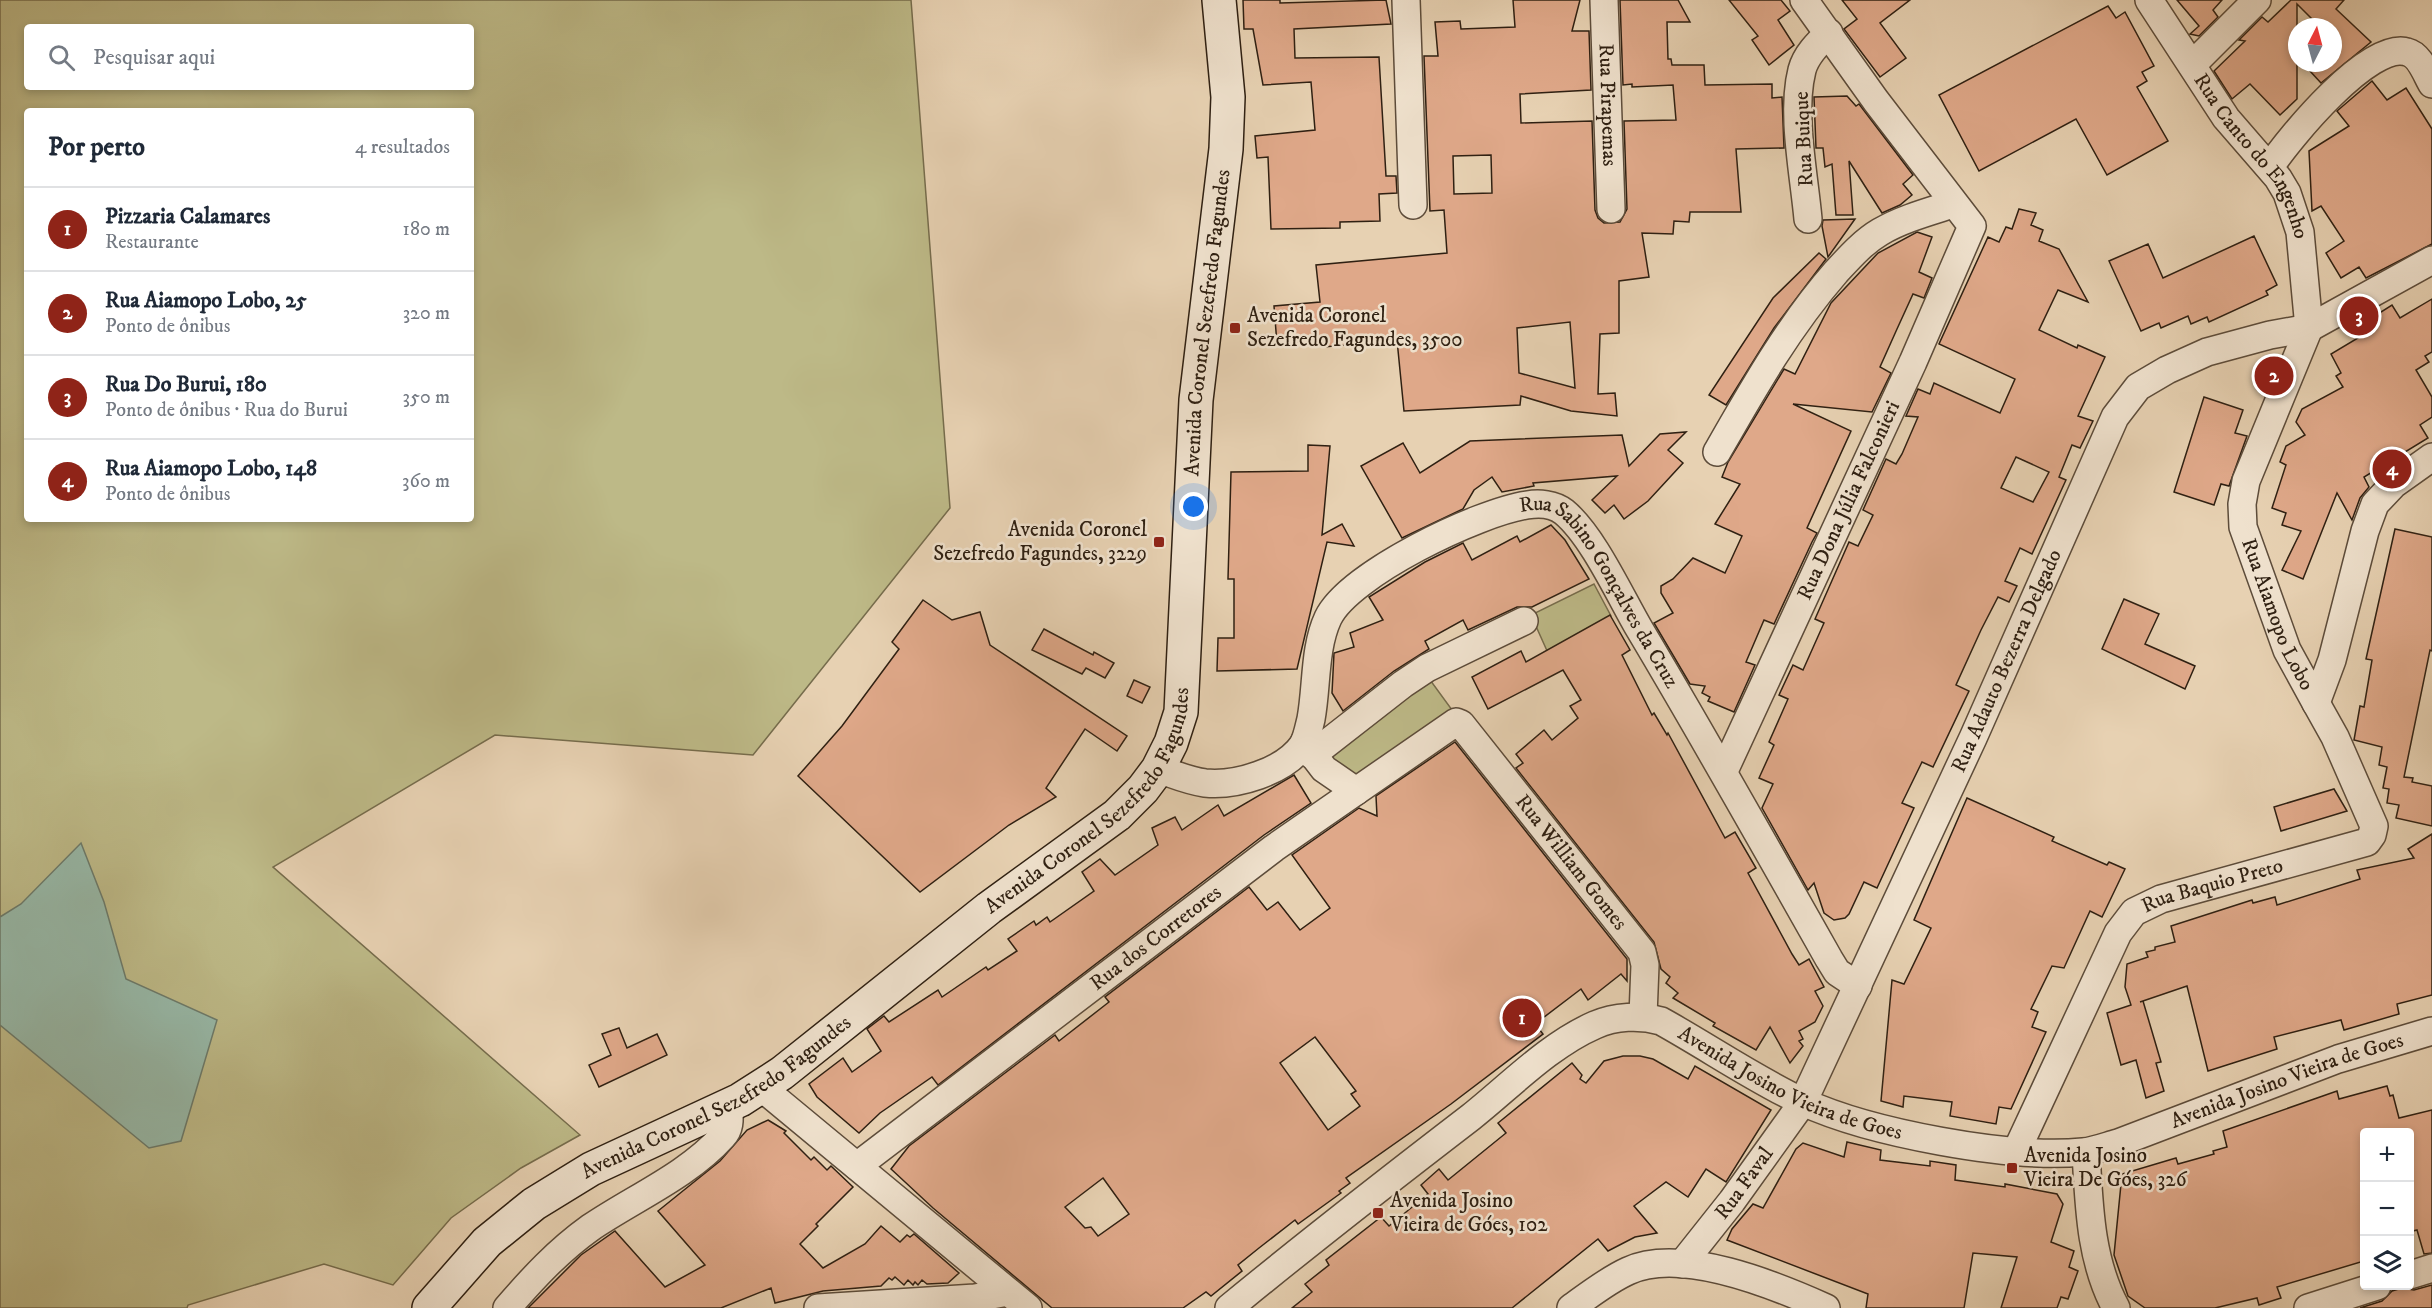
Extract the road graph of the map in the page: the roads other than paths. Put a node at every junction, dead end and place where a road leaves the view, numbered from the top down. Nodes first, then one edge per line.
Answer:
1 (1219, 0) edge
2 (1406, 0) edge
3 (1604, 0) edge
4 (1804, 0) edge
5 (2149, 0) edge
6 (2257, 0) edge
7 (1829, 33) junction
8 (2192, 65) junction
9 (2432, 84) edge
10 (2270, 167) junction
11 (1953, 204) junction
12 (1413, 205) dead end
13 (1611, 209) dead end
14 (1808, 219) dead end
15 (2432, 260) edge
16 (2309, 328) junction
17 (1717, 452) dead end
18 (2432, 457) edge
19 (1524, 621) dead end
20 (2316, 703) junction
21 (1461, 724) joint
22 (1308, 749) junction
23 (1158, 769) junction
24 (1724, 771) junction
25 (1356, 792) junction
26 (1858, 986) junction
27 (1643, 1016) junction
28 (2432, 1031) edge
29 (761, 1087) junction
30 (1803, 1102) junction
31 (729, 1106) junction
32 (2016, 1152) junction
33 (2086, 1152) junction
34 (857, 1166) junction
35 (1682, 1264) junction
36 (2432, 1268) edge
37 (2414, 1273) edge
38 (2364, 1290) edge
39 (1018, 1300) edge
40 (1797, 1302) edge
41 (429, 1308) edge
42 (507, 1308) edge
43 (819, 1308) edge
44 (1228, 1308) edge
45 (1571, 1308) edge
46 (1826, 1308) edge
47 (2116, 1308) edge
48 (2308, 1308) edge

1 - 23 main road, Avenida Coronel Sezefredo Fagundes
2 - 12 street
3 - 13 street, Rua Pirapemas
4 - 7 street
5 - 8 street, Rua Canto do Engenho
6 - 8 street
7 - 11 street
7 - 14 street, Rua Buique
8 - 10 street, Rua Canto do Engenho
9 - 10 street
10 - 16 street, Rua Canto do Engenho
11 - 17 street
11 - 24 street, Rua Dona Júlia Falconieri
15 - 16 street, Rua Adauto Bezerra Delgado
16 - 20 street, Rua Aiamopo Lobo
16 - 26 street, Rua Adauto Bezerra Delgado
18 - 20 street, Rua Aiamopo Lobo
19 - 22 street
20 - 32 street, Rua Baquio Preto
21 - 25 street, Rua dos Corretores
21 - 27 street, Rua William Gomes
22 - 23 street
22 - 24 street, Rua Sabino Gonçalves da Cruz
22 - 25 street
23 - 29 main road, Avenida Coronel Sezefredo Fagundes
24 - 26 street, Rua Sabino Gonçalves da Cruz
25 - 34 street, Rua dos Corretores
26 - 30 street, Rua Adauto Bezerra Delgado
27 - 30 street, Avenida Josino Vieira de Goes
27 - 44 street, Avenida Josino Vieira de Goes
28 - 33 street, Avenida Josino Vieira de Goes
29 - 31 main road, Avenida Coronel Sezefredo Fagundes
29 - 34 street
30 - 32 street, Avenida Josino Vieira de Goes
30 - 35 street, Rua Faval
31 - 41 main road, Avenida Coronel Sezefredo Fagundes
31 - 42 street
32 - 33 street, Avenida Josino Vieira de Goes
33 - 47 street
34 - 39 street
35 - 40 street
35 - 45 street
36 - 37 street
38 - 48 street
39 - 43 street
40 - 46 street

